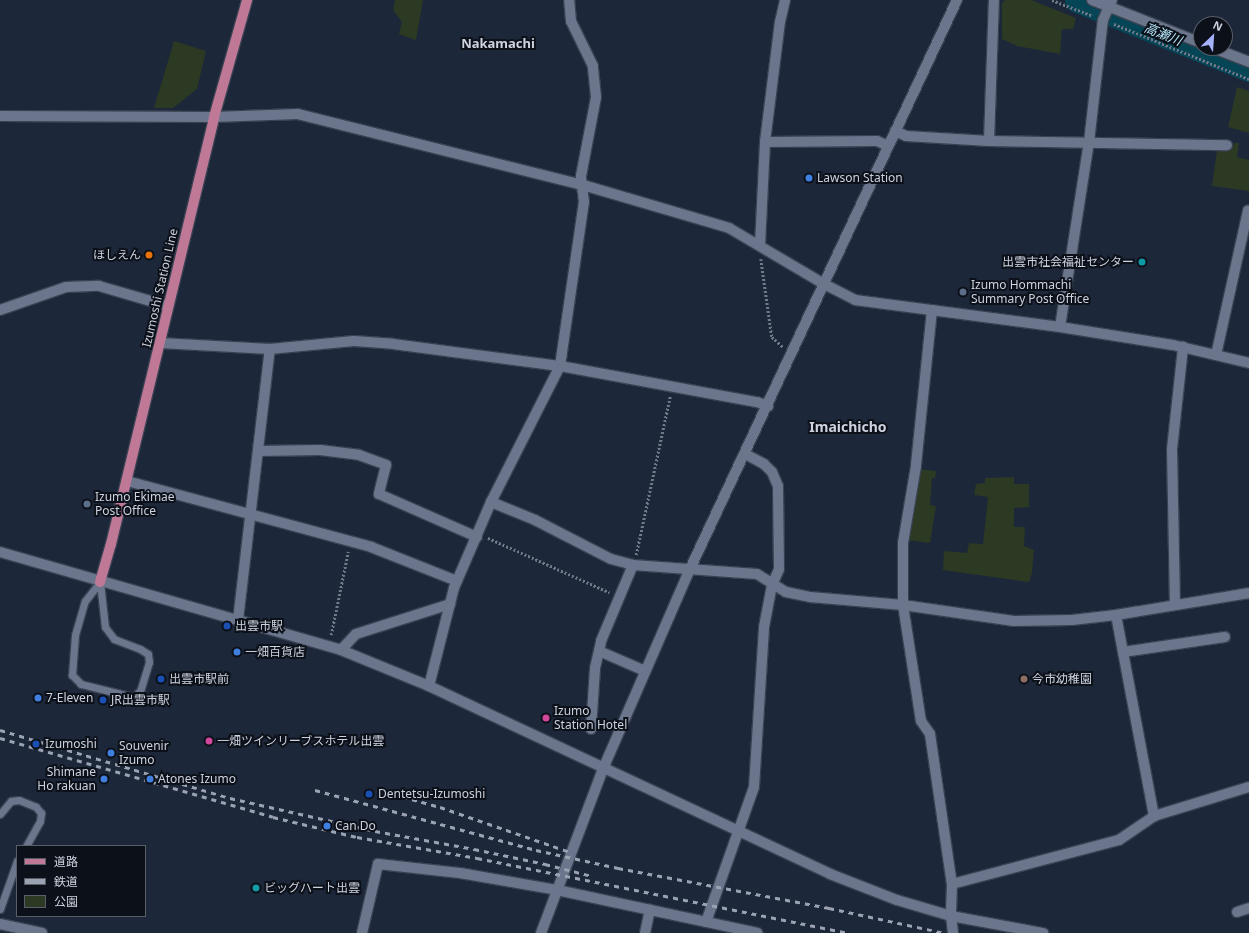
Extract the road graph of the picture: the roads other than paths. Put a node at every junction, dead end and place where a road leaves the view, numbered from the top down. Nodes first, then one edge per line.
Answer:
1 (247, 0) edge
2 (569, 0) edge
3 (785, 0) edge
4 (957, 0) edge
5 (994, 0) edge
6 (1092, 0) edge
7 (1111, 4) edge
8 (1193, 40) edge
9 (1233, 56) edge
10 (1249, 62) edge
11 (0, 116) edge
12 (214, 117) junction
13 (895, 131) junction
14 (989, 141) junction
15 (765, 142) junction
16 (1089, 142) junction
17 (1227, 145) dead end
18 (888, 146) junction
19 (583, 185) junction
20 (1249, 211) edge
21 (760, 245) junction
22 (824, 284) junction
23 (168, 306) junction
24 (0, 310) edge
25 (932, 310) junction
26 (1060, 326) junction
27 (160, 343) junction
28 (1183, 348) junction
29 (270, 349) junction
30 (1216, 355) junction
31 (1249, 363) edge
32 (560, 366) junction
33 (768, 406) junction
34 (258, 451) junction
35 (745, 454) junction
36 (127, 481) junction
37 (491, 502) junction
38 (251, 515) junction
39 (478, 535) junction
40 (0, 552) edge
41 (633, 565) junction
42 (690, 569) junction
43 (457, 581) junction
44 (100, 582) junction
45 (772, 585) junction
46 (1249, 593) edge
47 (450, 604) junction
48 (903, 605) junction
49 (1175, 605) junction
50 (1116, 615) junction
51 (238, 620) junction
52 (1225, 637) dead end
53 (341, 650) junction
54 (599, 651) junction
55 (1123, 652) junction
56 (645, 671) junction
57 (429, 686) junction
58 (591, 729) dead end
59 (603, 769) junction
60 (1249, 787) edge
61 (0, 814) edge
62 (1154, 816) junction
63 (737, 832) junction
64 (27, 845) edge
65 (16, 864) edge
66 (952, 884) junction
67 (556, 890) junction
68 (0, 908) edge
69 (1249, 908) edge
70 (650, 910) junction
71 (1237, 912) dead end
72 (951, 916) junction
73 (706, 922) junction
74 (0, 924) edge
75 (42, 933) edge
76 (362, 933) edge
77 (541, 933) edge
78 (645, 933) edge
79 (756, 933) edge
80 (953, 933) edge
81 (1043, 933) edge

1 - 12 main road, Izumoshi Station Line
2 - 19 street
3 - 15 street
4 - 13 street
5 - 14 street
6 - 7 street
7 - 8 street
7 - 16 street
9 - 10 street
11 - 12 street
12 - 19 street
12 - 23 main road, Izumoshi Station Line
13 - 14 street
13 - 18 street
14 - 16 street
15 - 18 street
15 - 21 street
16 - 17 street
16 - 26 street
18 - 22 street
19 - 21 street
19 - 32 street
20 - 30 street
21 - 22 street
22 - 25 street
22 - 33 street
23 - 24 street
23 - 27 main road, Izumoshi Station Line
25 - 26 street
25 - 48 street
26 - 28 street
27 - 29 street
27 - 36 main road, Izumoshi Station Line
28 - 30 street
28 - 49 street
29 - 32 street
29 - 34 street
30 - 31 street
32 - 33 street
32 - 37 street
33 - 35 street
34 - 38 street
34 - 39 street
35 - 42 street
35 - 45 street
36 - 38 street
36 - 44 main road, Izumoshi Station Line
37 - 39 street
37 - 41 street
38 - 43 street
38 - 51 street
39 - 43 street
40 - 44 street
41 - 42 street
41 - 54 street
42 - 45 street
42 - 56 street
43 - 47 street
44 - 44 lane
44 - 51 street
45 - 48 street
45 - 63 street
46 - 49 street
47 - 53 street
47 - 57 street
48 - 50 street
48 - 66 street
49 - 50 street
50 - 55 street
51 - 53 street
52 - 55 street
53 - 57 street
54 - 56 street
54 - 58 street
55 - 62 street
56 - 59 street
57 - 59 street
59 - 63 street
59 - 67 street
60 - 62 street
61 - 64 lane
62 - 66 street
63 - 72 street
63 - 73 street
65 - 68 lane
66 - 72 street
67 - 70 street
67 - 76 street
67 - 77 street
69 - 71 street
70 - 73 street
70 - 78 street
72 - 80 street
72 - 81 street
73 - 79 street
74 - 75 street

